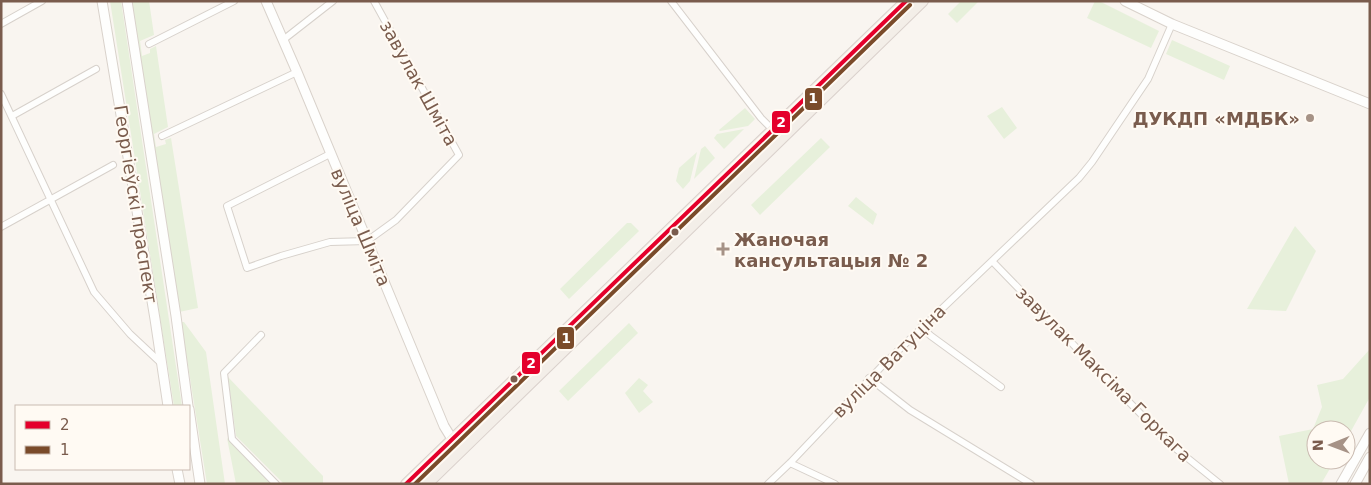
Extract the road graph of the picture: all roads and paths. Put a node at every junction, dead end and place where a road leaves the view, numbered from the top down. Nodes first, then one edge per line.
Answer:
1 (42, 1) edge
2 (102, 1) edge
3 (127, 1) edge
4 (234, 1) edge
5 (266, 1) edge
6 (333, 1) edge
7 (374, 1) edge
8 (671, 1) edge
9 (906, 1) edge
10 (923, 1) edge
11 (1125, 1) edge
12 (1138, 4) edge
13 (1, 24) edge
14 (1172, 24) junction
15 (283, 40) junction
16 (149, 44) dead end
17 (96, 69) dead end
18 (297, 72) junction
19 (1, 94) edge
20 (1370, 104) edge
21 (12, 116) junction
22 (772, 129) junction
23 (162, 136) dead end
24 (782, 139) junction
25 (330, 154) junction
26 (113, 166) dead end
27 (51, 199) junction
28 (1, 227) edge
29 (367, 241) junction
30 (992, 262) junction
31 (921, 327) junction
32 (261, 335) dead end
33 (161, 363) junction
34 (869, 378) junction
35 (1001, 387) dead end
36 (168, 405) edge
37 (189, 405) edge
38 (190, 425) edge
39 (1370, 433) edge
40 (452, 439) junction
41 (462, 450) junction
42 (1370, 457) edge
43 (192, 460) edge
44 (790, 463) junction
45 (177, 470) edge
46 (180, 484) edge
47 (200, 484) edge
48 (276, 484) edge
49 (406, 484) edge
50 (427, 484) edge
51 (768, 484) edge
52 (835, 484) edge
53 (1031, 484) edge
54 (1220, 484) edge
55 (1340, 484) edge
56 (1355, 484) edge

1 - 13 street
2 - 33 main road, Георгіеўскі праспект
3 - 37 main road, Георгіеўскі праспект
4 - 16 street
5 - 15 main road, вуліца Шміта
6 - 15 street
7 - 29 street, завулак Шміта
8 - 22 street
9 - 22 main road
10 - 24 main road
11 - 12 main road
12 - 14 main road
14 - 20 main road
14 - 30 street, вуліца Ватуціна
15 - 18 main road, вуліца Шміта
17 - 21 street
18 - 23 street
18 - 25 main road, вуліца Шміта
19 - 21 street
21 - 27 street
22 - 24 street
22 - 40 main road
24 - 41 main road
25 - 29 main road, вуліца Шміта
25 - 29 street
26 - 27 street
27 - 28 street
27 - 33 street
29 - 40 main road, вуліца Шміта
30 - 31 street, вуліца Ватуціна
30 - 54 street, завулак Максіма Горкага
31 - 34 street, вуліца Ватуціна
31 - 35 street
32 - 48 street
33 - 36 main road, Георгіеўскі праспект
34 - 44 street, вуліца Ватуціна
34 - 53 street
38 - 43 main road, Георгіеўскі праспект
39 - 55 main road
40 - 41 main road, вуліца Шміта
40 - 49 main road
41 - 50 main road
42 - 56 main road
43 - 47 main road, Георгіеўскі праспект
44 - 51 street, вуліца Ватуціна
44 - 52 street
45 - 46 main road

